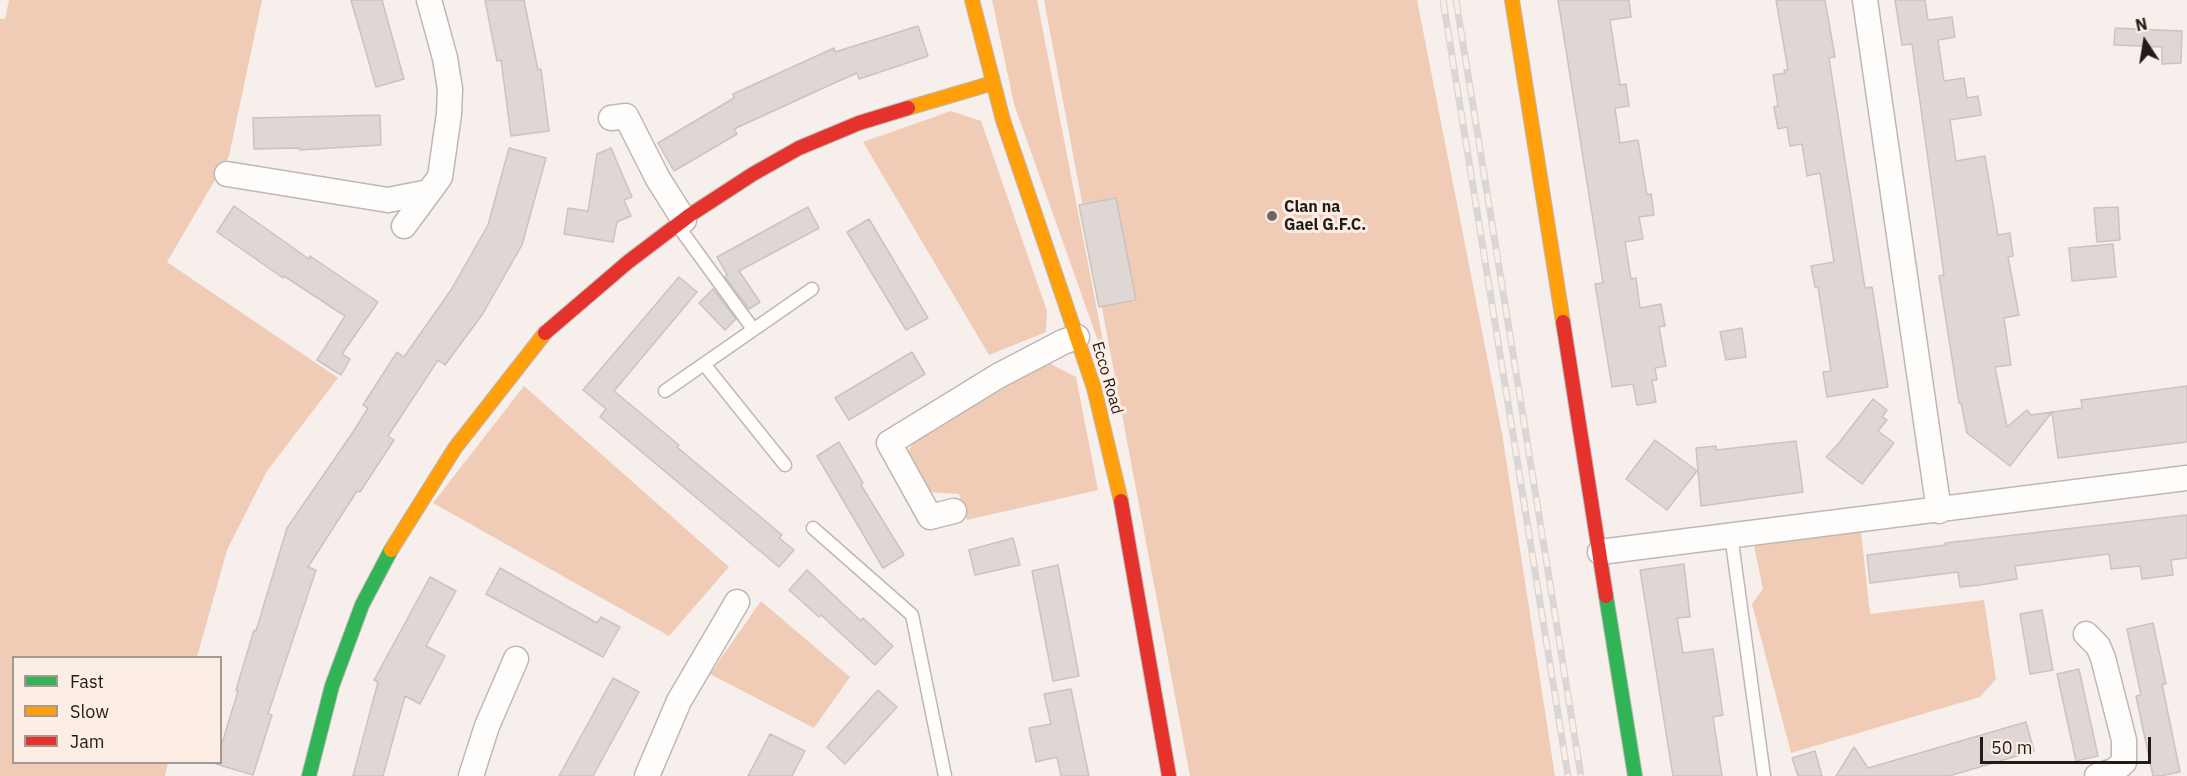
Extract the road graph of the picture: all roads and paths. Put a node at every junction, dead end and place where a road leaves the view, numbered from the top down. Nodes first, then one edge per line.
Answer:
1 (429, 0) edge
2 (972, 0) edge
3 (1512, 0) edge
4 (1865, 0) edge
5 (993, 83) junction
6 (611, 118) dead end
7 (227, 174) dead end
8 (429, 192) junction
9 (681, 222) junction
10 (404, 226) dead end
11 (812, 289) dead end
12 (753, 330) junction
13 (1077, 337) junction
14 (704, 364) junction
15 (665, 392) dead end
16 (785, 465) dead end
17 (2187, 478) edge
18 (954, 511) dead end
19 (1939, 511) junction
20 (813, 528) dead end
21 (1731, 534) junction
22 (1600, 552) junction
23 (737, 602) dead end
24 (2086, 634) dead end
25 (516, 659) dead end
26 (309, 776) edge
27 (471, 776) edge
28 (647, 776) edge
29 (945, 776) edge
30 (1169, 776) edge
31 (1635, 776) edge
32 (1764, 776) edge
33 (2097, 776) edge

1 - 8 street
2 - 5 street, Ecco Road
3 - 22 street
4 - 19 street
5 - 9 street
5 - 13 street, Ecco Road
6 - 9 street
7 - 8 street
8 - 10 street
9 - 12 lane
9 - 26 street
11 - 12 lane
12 - 14 lane
13 - 18 street
13 - 30 street, Ecco Road
14 - 15 lane
14 - 16 lane
17 - 19 street
19 - 21 street
20 - 29 lane
21 - 22 street
21 - 32 lane
22 - 31 street
23 - 28 street
24 - 33 street
25 - 27 street

